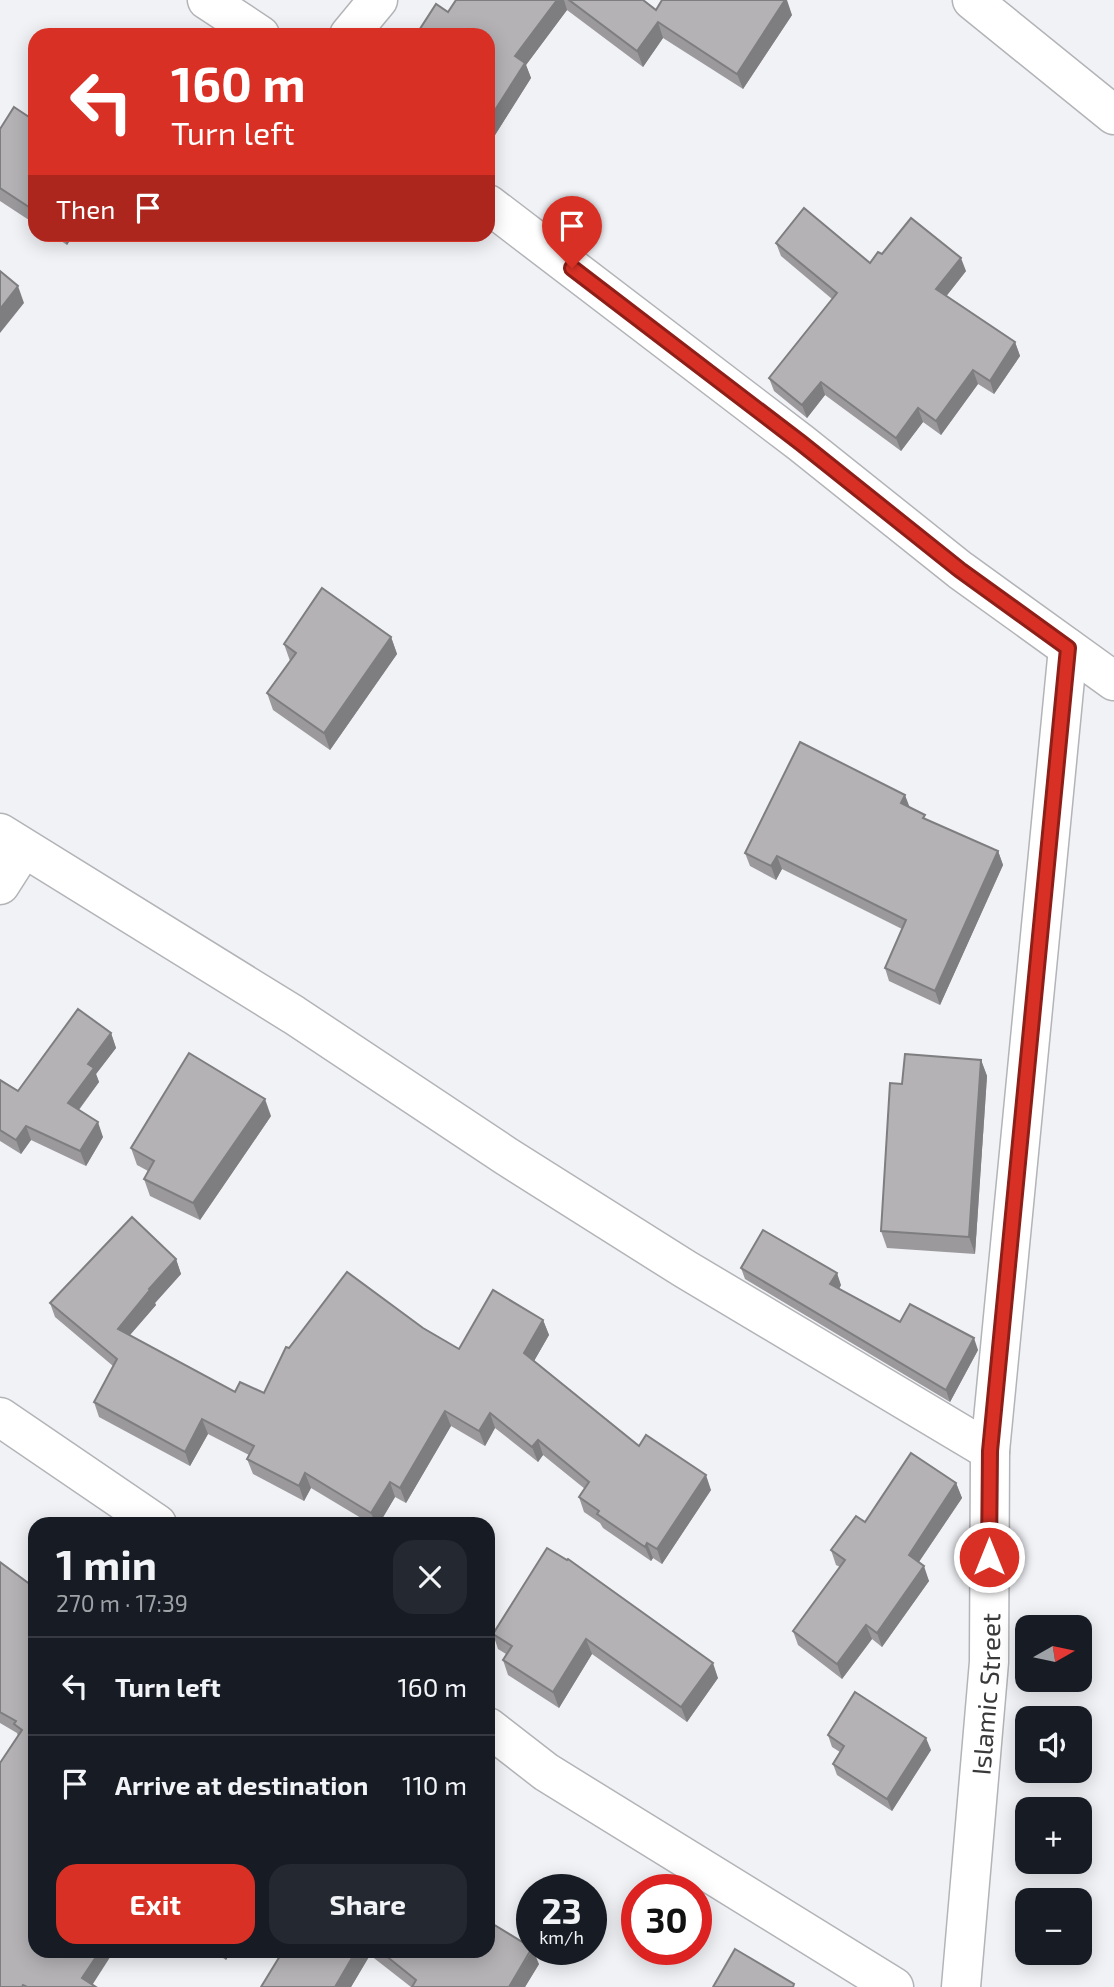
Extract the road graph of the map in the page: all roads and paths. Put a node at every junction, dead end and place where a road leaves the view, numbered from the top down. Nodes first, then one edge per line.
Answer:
1 (207, 0) edge
2 (378, 0) edge
3 (972, 0) edge
4 (249, 28) edge
5 (355, 28) edge
6 (1114, 115) edge
7 (495, 209) edge
8 (1068, 648) junction
9 (1114, 681) edge
10 (12, 841) edge
11 (0, 885) edge
12 (0, 1418) edge
13 (990, 1451) junction
14 (147, 1517) edge
15 (495, 1732) edge
16 (894, 1987) edge
17 (961, 1987) edge

1 - 4 street
2 - 5 street
3 - 6 street
7 - 8 street
8 - 9 street
8 - 13 street, Islamic Street
10 - 11 street
10 - 13 street
12 - 14 street
13 - 17 street, Islamic Street
15 - 16 street

